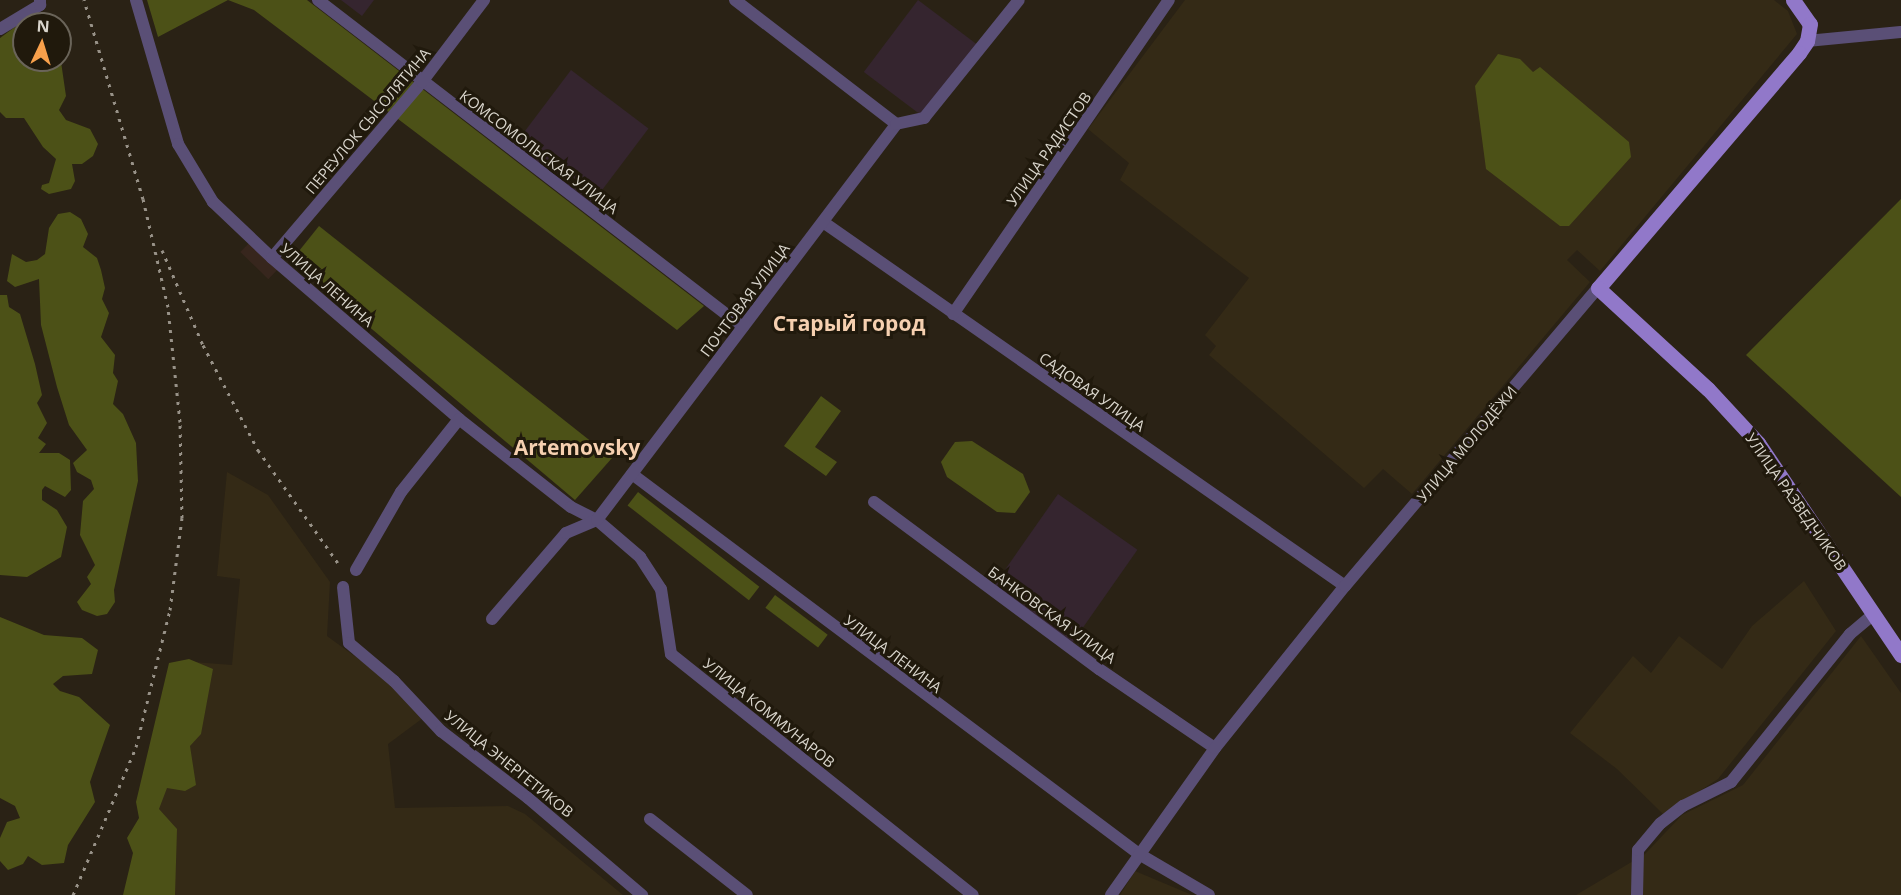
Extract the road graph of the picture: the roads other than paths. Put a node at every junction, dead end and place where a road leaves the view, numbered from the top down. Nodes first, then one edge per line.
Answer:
1 (136, 0) edge
2 (318, 0) edge
3 (484, 0) edge
4 (735, 0) edge
5 (1018, 0) edge
6 (1169, 0) edge
7 (1793, 0) edge
8 (40, 3) edge
9 (0, 29) edge
10 (1901, 32) edge
11 (1807, 41) junction
12 (422, 82) junction
13 (896, 124) junction
14 (823, 222) junction
15 (272, 258) junction
16 (1598, 288) junction
17 (953, 314) junction
18 (743, 327) junction
19 (459, 419) junction
20 (632, 474) junction
21 (874, 502) dead end
22 (597, 520) junction
23 (356, 570) dead end
24 (1345, 586) junction
25 (343, 587) dead end
26 (1873, 615) junction
27 (492, 619) dead end
28 (1901, 655) edge
29 (1215, 748) junction
30 (650, 819) dead end
31 (1139, 854) junction
32 (642, 895) edge
33 (747, 895) edge
34 (973, 895) edge
35 (1112, 895) edge
36 (1209, 895) edge
37 (1636, 895) edge

1 - 15 street, УЛИЦА ЛЕНИНА
2 - 12 street, КОМСОМОЛЬСКАЯ УЛИЦА
3 - 12 street, ПЕРЕУЛОК СЫСОЛЯТИНА
4 - 13 street
5 - 13 street
6 - 17 street, УЛИЦА РАДИСТОВ
7 - 11 main road
8 - 9 street
10 - 11 street
11 - 16 main road, УЛИЦА МОЛОДЁЖИ
12 - 15 street, ПЕРЕУЛОК СЫСОЛЯТИНА
12 - 18 street, КОМСОМОЛЬСКАЯ УЛИЦА
13 - 14 street, ПОЧТОВАЯ УЛИЦА
14 - 17 street, САДОВАЯ УЛИЦА
14 - 18 street, ПОЧТОВАЯ УЛИЦА
15 - 19 street, УЛИЦА ЛЕНИНА
16 - 24 street, УЛИЦА МОЛОДЁЖИ
16 - 26 main road, УЛИЦА РАЗВЕДЧИКОВ
17 - 24 street, САДОВАЯ УЛИЦА
18 - 20 street, ПОЧТОВАЯ УЛИЦА
19 - 22 street, УЛИЦА ЛЕНИНА
19 - 23 street
20 - 22 street, ПОЧТОВАЯ УЛИЦА
20 - 31 street, УЛИЦА ЛЕНИНА
21 - 29 street, БАНКОВСКАЯ УЛИЦА
22 - 27 street, ПОЧТОВАЯ УЛИЦА
22 - 34 street, УЛИЦА КОММУНАРОВ
24 - 29 street, УЛИЦА МОЛОДЁЖИ
25 - 32 street, УЛИЦА ЭНЕРГЕТИКОВ
26 - 28 main road, УЛИЦА РАЗВЕДЧИКОВ
26 - 37 street
29 - 31 street, УЛИЦА МОЛОДЁЖИ
30 - 33 street
31 - 35 street, УЛИЦА МОЛОДЁЖИ
31 - 36 street, УЛИЦА ЛЕНИНА

